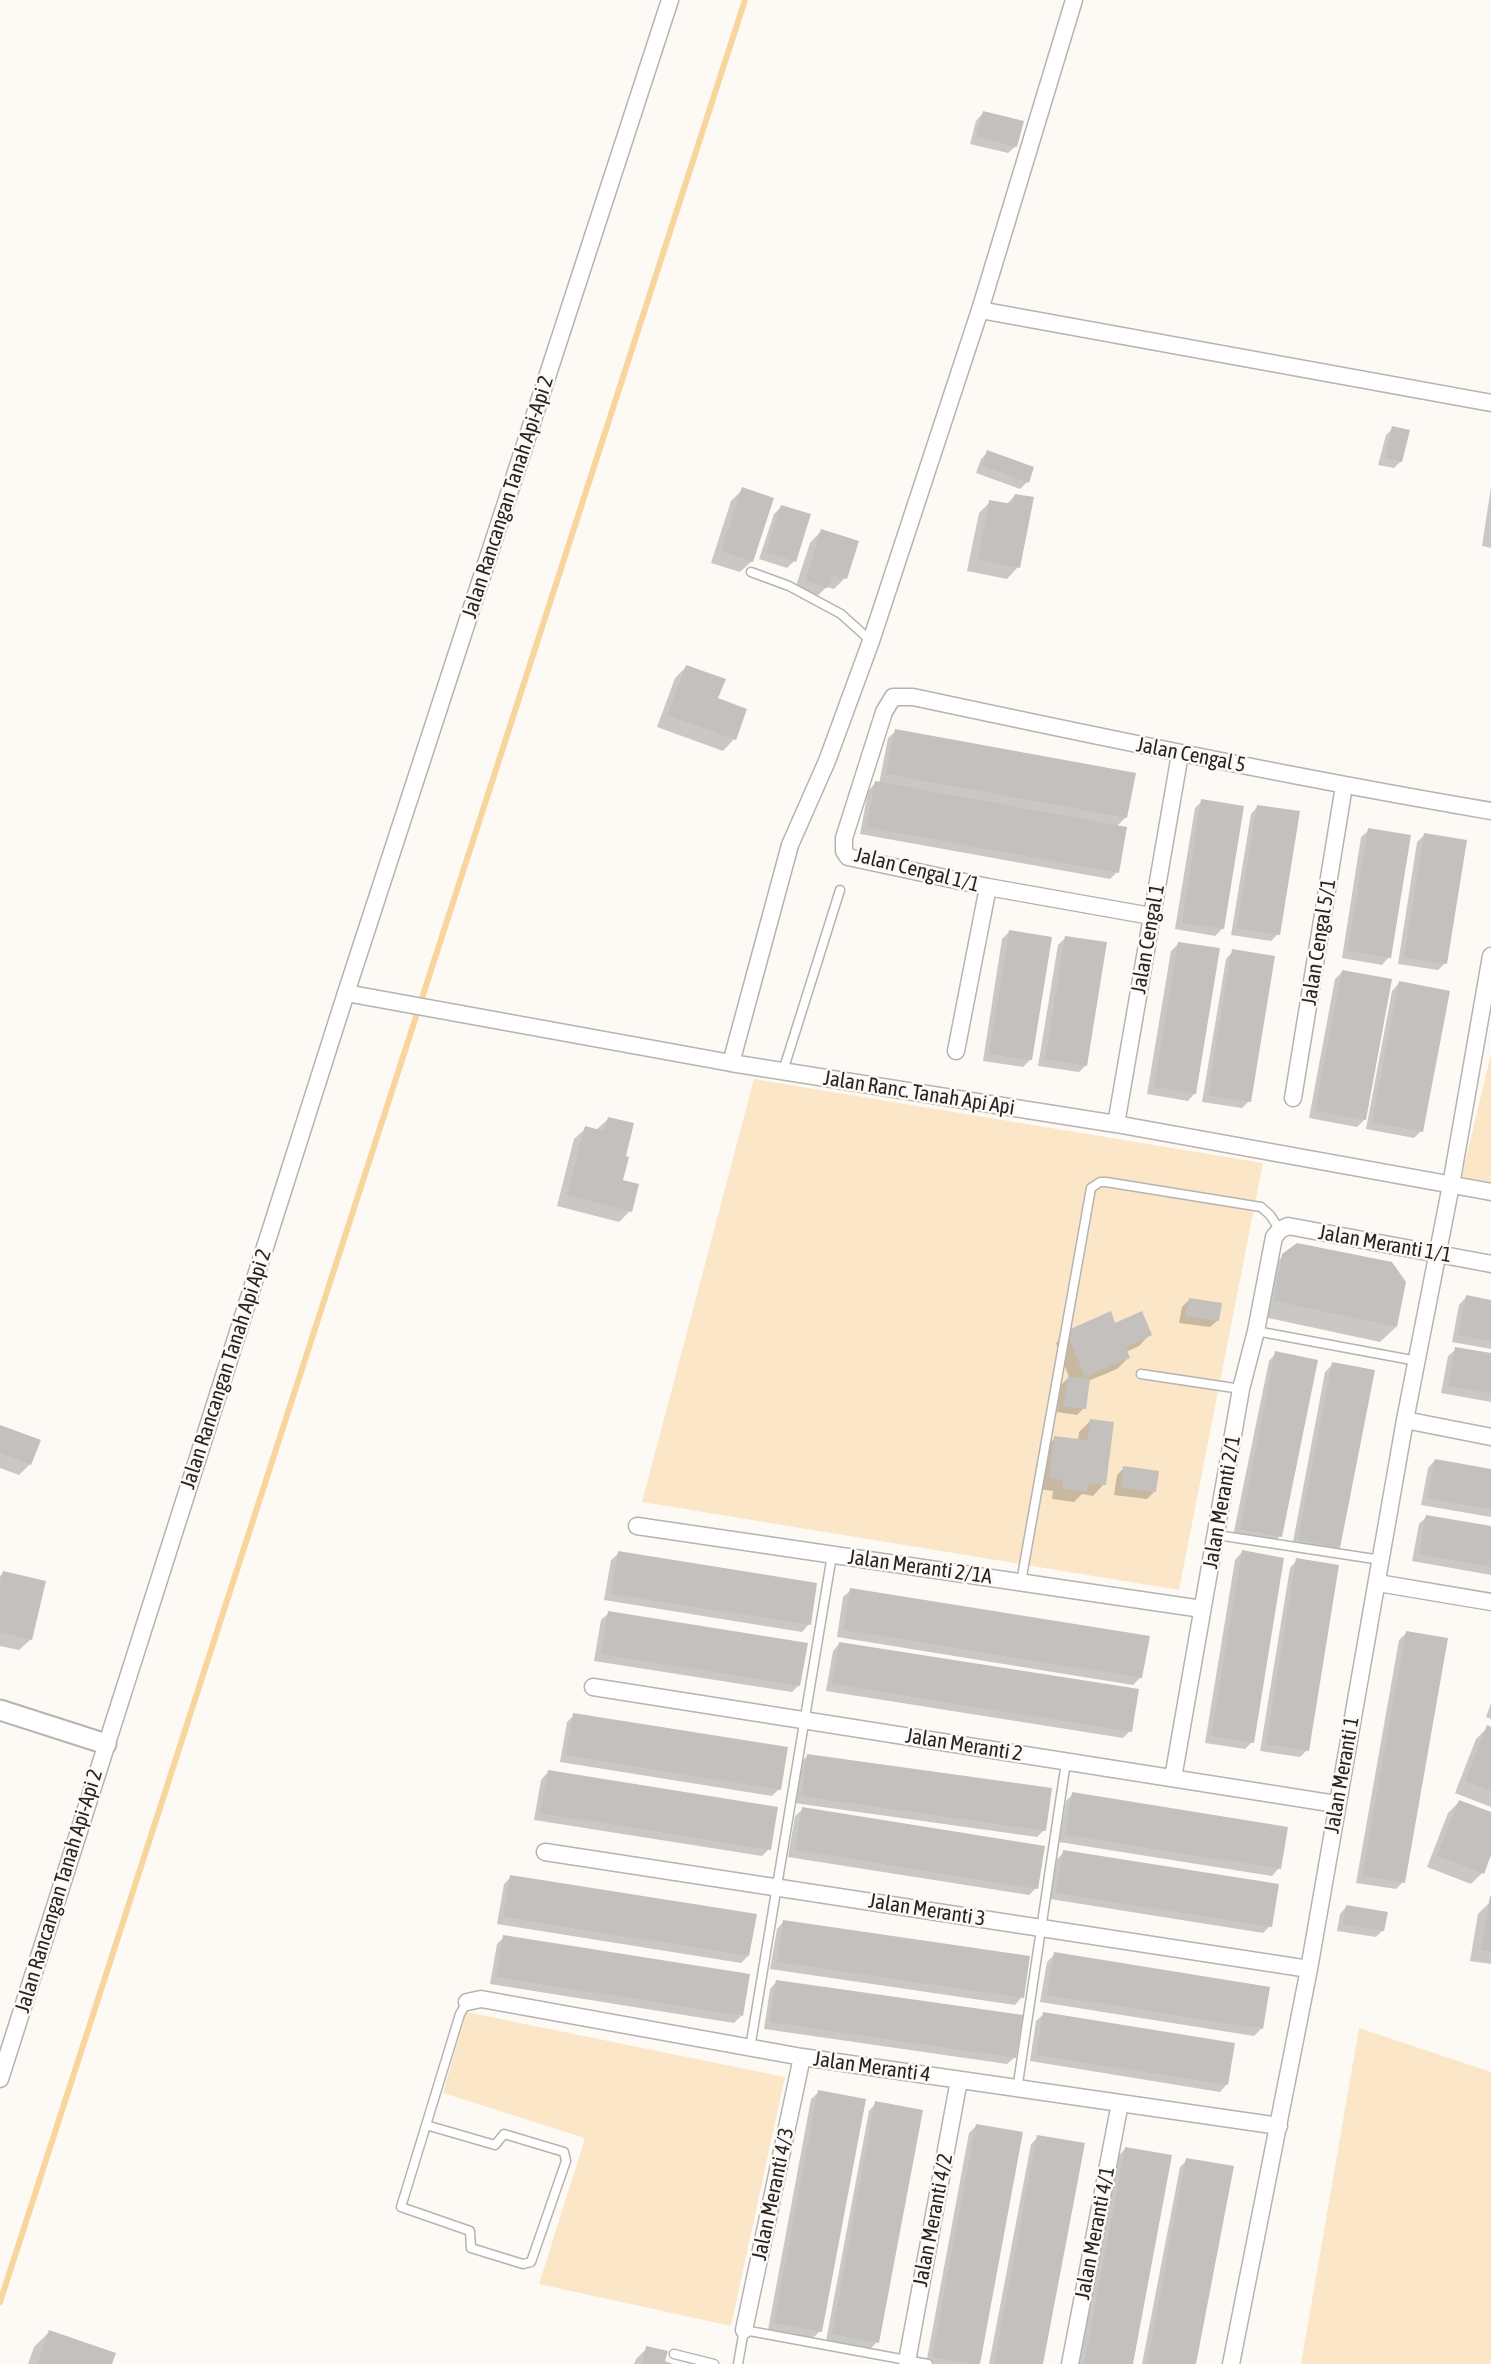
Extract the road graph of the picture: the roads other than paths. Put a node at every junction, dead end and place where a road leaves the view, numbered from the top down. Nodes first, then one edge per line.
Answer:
1 (670, 0) edge
2 (1074, 0) edge
3 (979, 310) junction
4 (1491, 403) edge
5 (751, 572) dead end
6 (872, 641) junction
7 (893, 697) joint
8 (1180, 754) junction
9 (1345, 786) junction
10 (1491, 811) edge
11 (988, 887) junction
12 (840, 890) dead end
13 (1152, 916) junction
14 (1491, 956) edge
15 (1488, 988) edge
16 (346, 993) junction
17 (956, 1051) dead end
18 (731, 1063) junction
19 (783, 1071) junction
20 (1293, 1098) dead end
21 (1116, 1124) junction
22 (1451, 1185) junction
23 (1491, 1192) edge
24 (1280, 1230) junction
25 (1437, 1253) junction
26 (1491, 1264) edge
27 (1256, 1331) junction
28 (1417, 1361) junction
29 (1141, 1374) dead end
30 (1241, 1389) junction
31 (1405, 1420) junction
32 (1491, 1437) edge
33 (637, 1526) dead end
34 (1217, 1535) junction
35 (832, 1555) junction
36 (1381, 1560) junction
37 (1021, 1582) junction
38 (1378, 1583) junction
39 (1491, 1602) edge
40 (1202, 1609) junction
41 (593, 1687) dead end
42 (0, 1710) edge
43 (805, 1720) junction
44 (106, 1744) junction
45 (1066, 1762) junction
46 (1173, 1778) junction
47 (1336, 1804) junction
48 (545, 1852) dead end
49 (776, 1888) junction
50 (1040, 1928) junction
51 (1309, 1969) junction
52 (467, 2002) joint
53 (750, 2048) junction
54 (802, 2057) junction
55 (0, 2079) edge
56 (959, 2080) junction
57 (1017, 2090) junction
58 (1119, 2103) junction
59 (426, 2125) junction
60 (1279, 2126) junction
61 (744, 2330) junction
62 (674, 2354) dead end
63 (907, 2361) junction
64 (714, 2364) edge
65 (738, 2364) edge
66 (928, 2364) edge
67 (1070, 2364) edge
68 (1231, 2364) edge

1 - 16 street, Jalan Rancangan Tanah Api-Api 2
2 - 3 street
3 - 4 street
3 - 6 street
5 - 6 lane
6 - 18 street
7 - 8 street, Jalan Cengal 5
7 - 11 street, Jalan Cengal 1/1
8 - 9 street, Jalan Cengal 5
8 - 13 street, Jalan Cengal 1
9 - 10 street, Jalan Cengal 5
9 - 20 street, Jalan Cengal 5/1
11 - 13 street, Jalan Cengal 1/1
11 - 17 street
12 - 19 lane
13 - 21 street, Jalan Cengal 1
14 - 15 street, Jalan Meranti 1
15 - 22 street, Jalan Meranti 1
16 - 18 street, Jalan Ranc. Tanah Api Api
16 - 44 street, Jalan Rancangan Tanah Api Api 2
18 - 19 street, Jalan Ranc. Tanah Api Api
19 - 21 street, Jalan Ranc. Tanah Api Api
21 - 22 street, Jalan Ranc. Tanah Api Api
22 - 23 street, Jalan Ranc. Tanah Api Api
22 - 25 street, Jalan Meranti 1
24 - 25 street, Jalan Meranti 1/1
24 - 27 street, Jalan Meranti 2/1
24 - 37 lane
25 - 26 street, Jalan Meranti 1/1
25 - 28 street, Jalan Meranti 1
27 - 28 lane
27 - 30 street, Jalan Meranti 2/1
28 - 31 street, Jalan Meranti 1
29 - 30 lane
30 - 34 street, Jalan Meranti 2/1
31 - 32 street
31 - 36 street, Jalan Meranti 1
33 - 35 street, Jalan Meranti 2/1A
34 - 36 lane
34 - 40 street, Jalan Meranti 2/1
35 - 37 street, Jalan Meranti 2/1A
35 - 43 lane
36 - 38 street, Jalan Meranti 1
37 - 40 street, Jalan Meranti 2/1A
38 - 39 street
38 - 47 street, Jalan Meranti 1
40 - 46 street, Jalan Meranti 2/1
41 - 43 street, Jalan Meranti 2
42 - 44 street
43 - 45 street, Jalan Meranti 2
43 - 49 lane
44 - 55 street, Jalan Rancangan Tanah Api-Api 2
45 - 46 street, Jalan Meranti 2
45 - 50 lane
46 - 47 street, Jalan Meranti 2
47 - 51 street, Jalan Meranti 1
48 - 49 street, Jalan Meranti 3
49 - 50 street, Jalan Meranti 3
49 - 53 lane
50 - 51 street, Jalan Meranti 3
50 - 57 lane
51 - 60 street, Jalan Meranti 1
52 - 53 street, Jalan Meranti 4
52 - 59 lane
53 - 54 street, Jalan Meranti 4
54 - 56 street, Jalan Meranti 4
54 - 61 street, Jalan Meranti 4/3
56 - 57 street, Jalan Meranti 4
56 - 63 street, Jalan Meranti 4/2
57 - 58 street, Jalan Meranti 4
58 - 60 street, Jalan Meranti 4
58 - 67 street, Jalan Meranti 4/1
59 - 59 lane
60 - 68 street, Jalan Meranti 1
61 - 63 lane
61 - 65 lane
62 - 64 lane
63 - 66 lane

